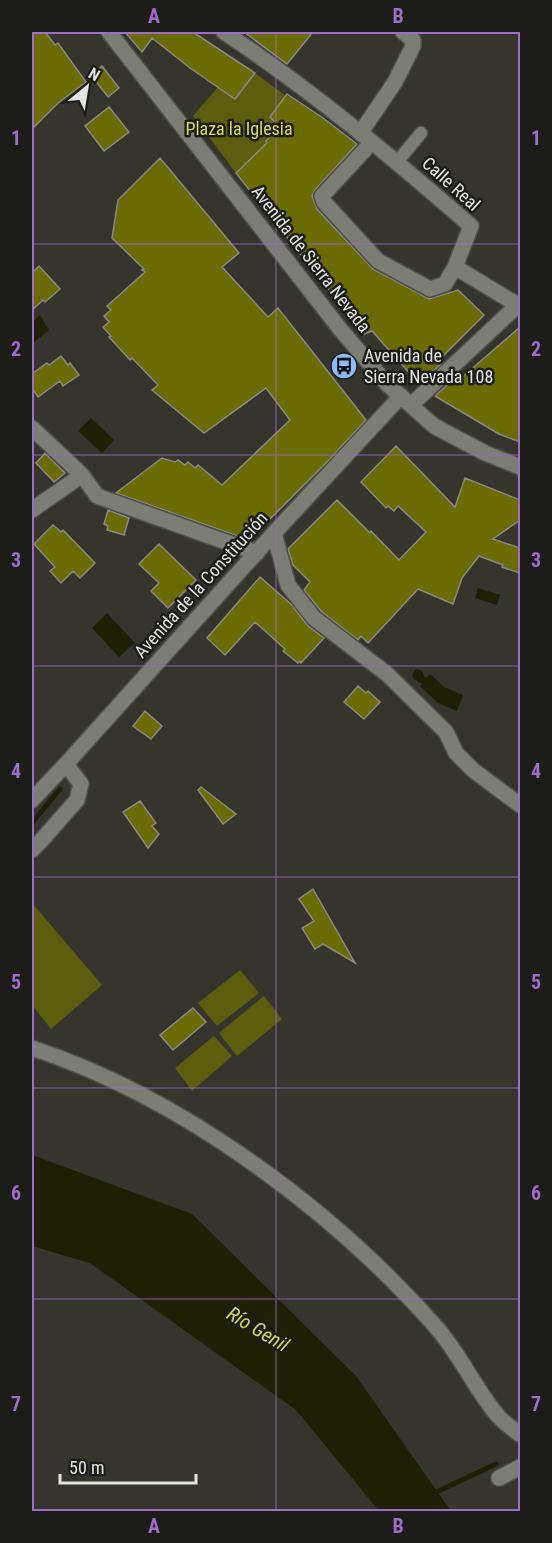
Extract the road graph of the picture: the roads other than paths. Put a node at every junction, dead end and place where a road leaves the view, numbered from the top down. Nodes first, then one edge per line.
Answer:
1 (109, 32) edge
2 (224, 32) edge
3 (403, 32) edge
4 (421, 133) dead end
5 (367, 137) junction
6 (397, 162) junction
7 (455, 267) junction
8 (520, 305) edge
9 (406, 401) junction
10 (32, 428) edge
11 (520, 467) edge
12 (82, 475) junction
13 (32, 510) edge
14 (274, 533) junction
15 (257, 553) junction
16 (66, 764) junction
17 (32, 800) edge
18 (520, 805) edge
19 (32, 850) edge
20 (32, 1048) edge
21 (520, 1434) edge
22 (520, 1467) edge
23 (499, 1478) dead end

1 - 9 street, Avenida de Sierra Nevada
2 - 5 street, Calle Real
3 - 5 street
4 - 6 street, Calle Real
5 - 6 street, Calle Real
5 - 7 street
6 - 7 street, Calle Real
7 - 8 street
8 - 9 street, Avenida de la Constitución
9 - 11 street, Avenida de Sierra Nevada
9 - 14 street, Avenida de la Constitución
10 - 12 street
12 - 13 street
12 - 15 street
14 - 15 street, Avenida de la Constitución
14 - 18 street
15 - 16 street, Avenida de la Constitución
16 - 17 street, Avenida de la Constitución
16 - 19 street
20 - 21 street
22 - 23 street

